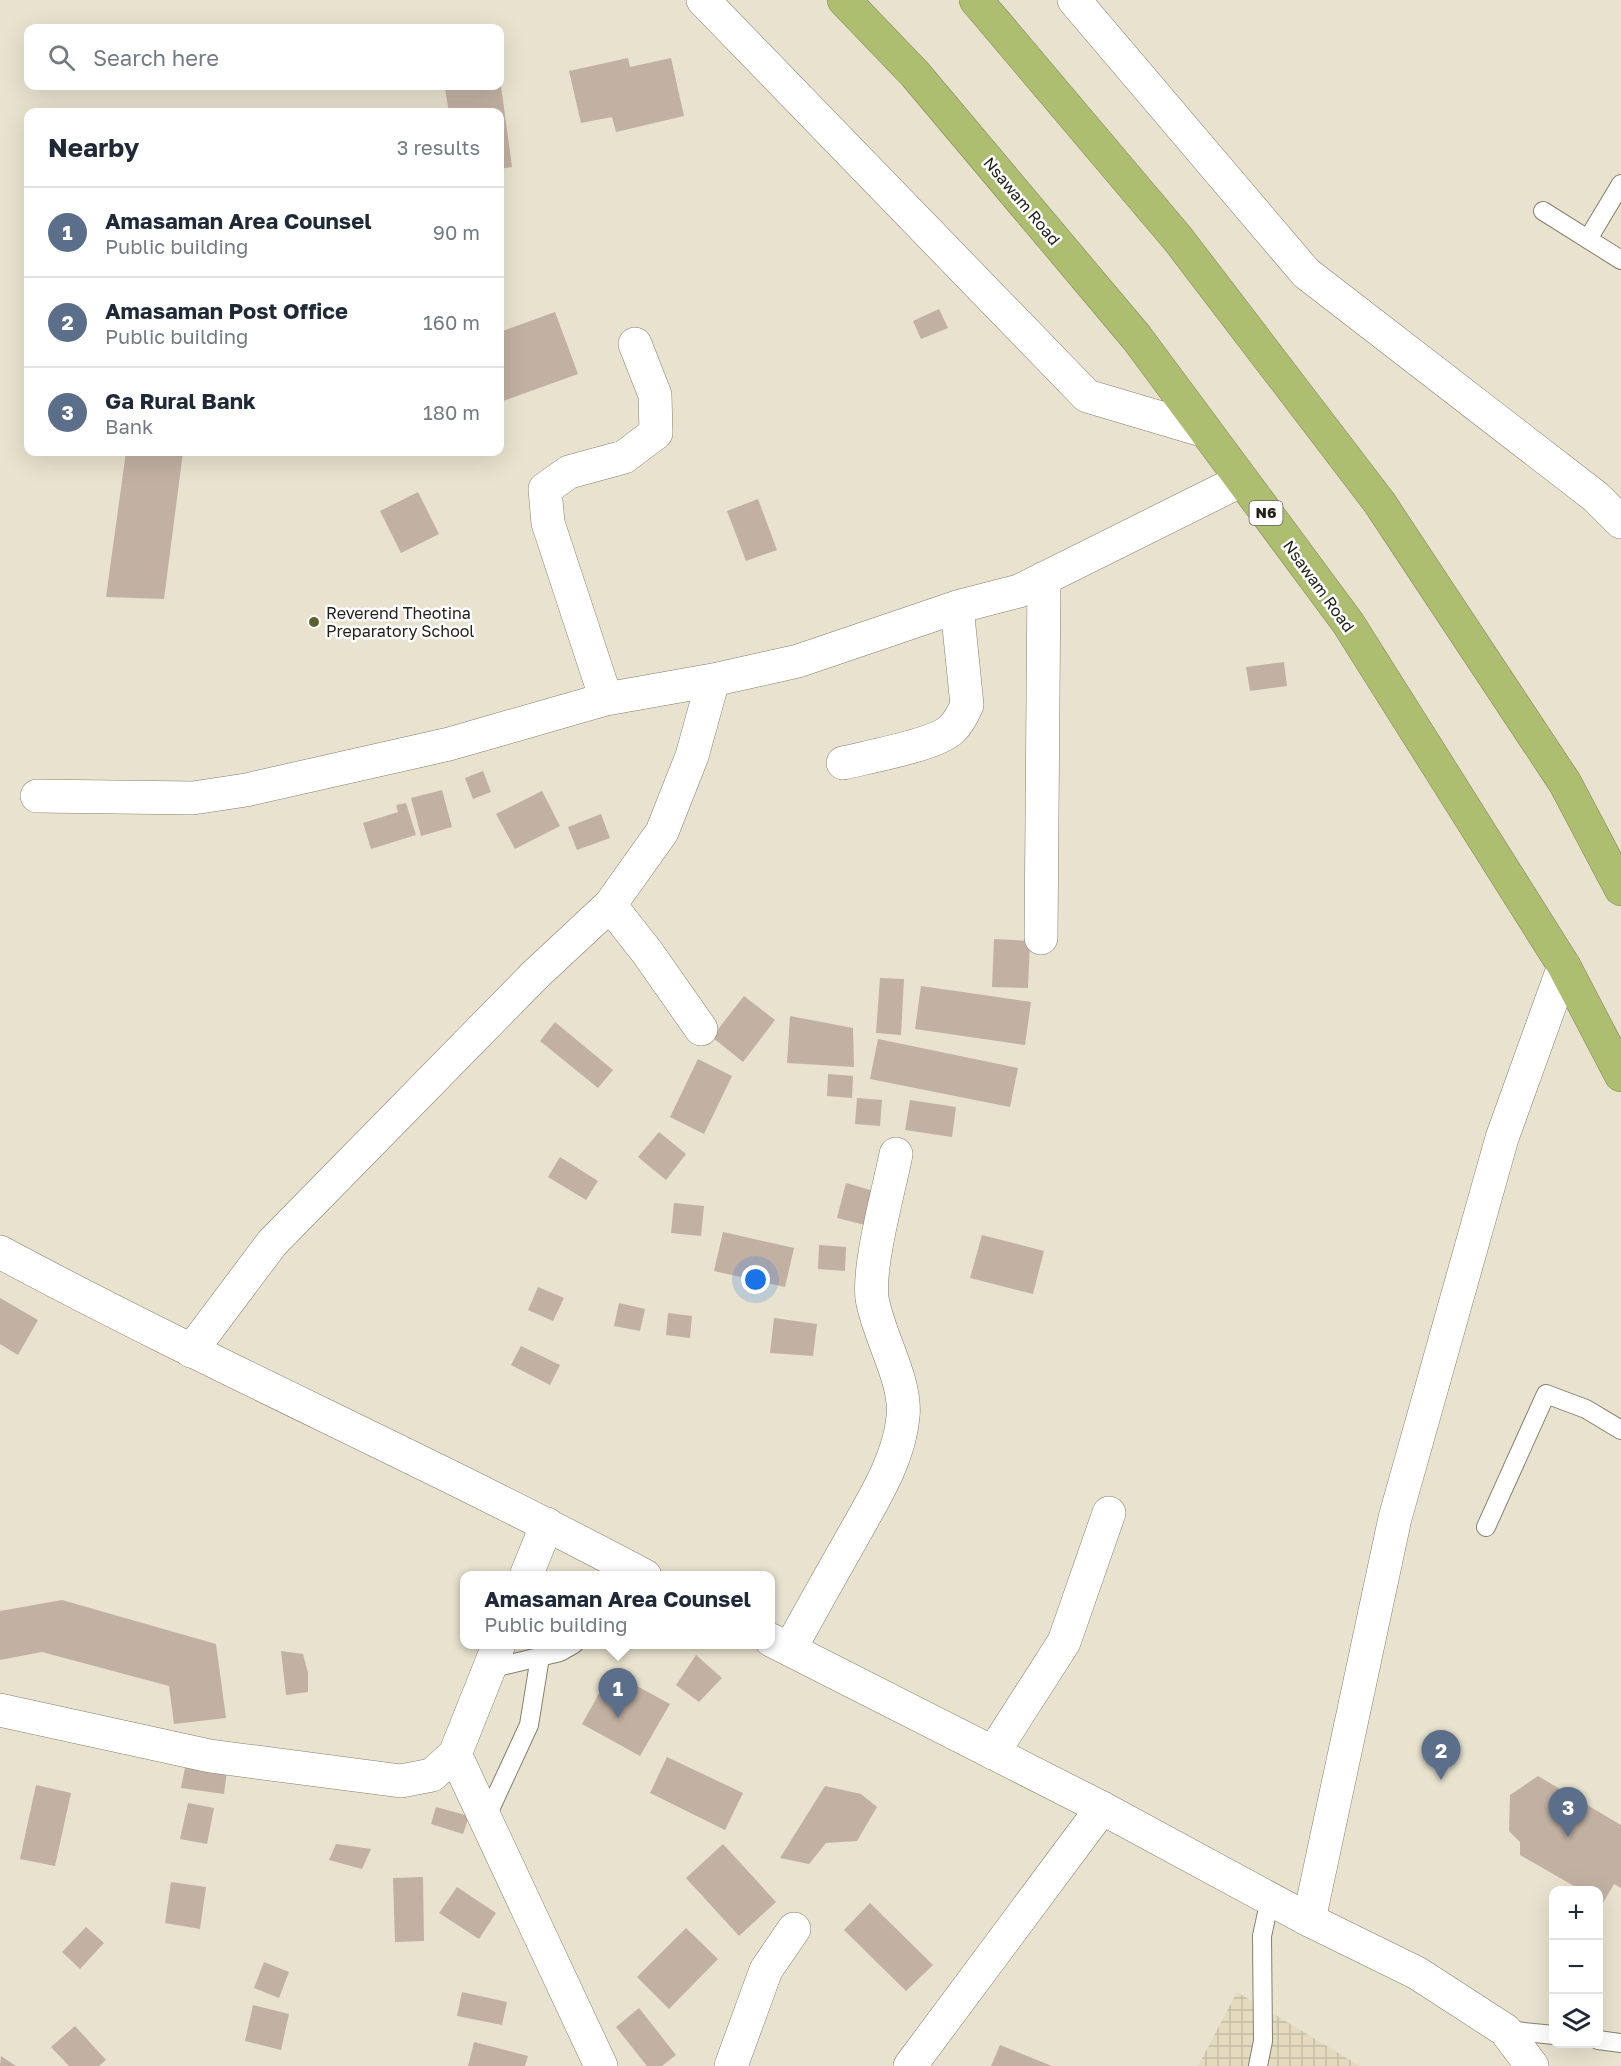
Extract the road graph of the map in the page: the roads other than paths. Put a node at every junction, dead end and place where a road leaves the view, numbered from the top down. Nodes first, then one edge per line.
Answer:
1 (703, 0) edge
2 (844, 0) edge
3 (976, 0) edge
4 (1074, 0) edge
5 (1621, 184) edge
6 (1543, 211) dead end
7 (1588, 239) junction
8 (1621, 260) edge
9 (635, 344) dead end
10 (1205, 431) junction
11 (1242, 480) junction
12 (1621, 522) edge
13 (1044, 578) junction
14 (957, 607) junction
15 (713, 680) junction
16 (606, 699) junction
17 (843, 763) dead end
18 (37, 796) dead end
19 (1621, 889) edge
20 (610, 905) junction
21 (1041, 938) dead end
22 (1564, 966) junction
23 (701, 1029) dead end
24 (1621, 1074) edge
25 (896, 1154) dead end
26 (0, 1252) edge
27 (191, 1351) junction
28 (1621, 1430) edge
29 (1109, 1513) dead end
30 (547, 1524) junction
31 (1486, 1527) dead end
32 (528, 1571) edge
33 (637, 1571) edge
34 (780, 1644) edge
35 (561, 1649) edge
36 (494, 1657) edge
37 (540, 1657) junction
38 (0, 1710) edge
39 (993, 1753) junction
40 (455, 1754) junction
41 (1102, 1808) junction
42 (486, 1818) junction
43 (1270, 1899) junction
44 (1309, 1920) junction
45 (794, 1929) dead end
46 (1505, 2030) junction
47 (1549, 2034) edge
48 (1620, 2039) edge
49 (1603, 2040) edge
50 (601, 2066) edge
51 (731, 2066) edge
52 (910, 2066) edge
53 (1258, 2066) edge
54 (1532, 2066) edge

1 - 10 street
2 - 10 highway, Nsawam Road / N6
3 - 19 highway
4 - 12 street
5 - 7 lane
6 - 7 lane
7 - 8 lane
9 - 16 street
10 - 11 highway, Nsawam Road / N6
11 - 13 street
11 - 22 highway, Nsawam Road / N6
13 - 14 street
13 - 21 street
14 - 15 street
14 - 17 street
15 - 16 street
15 - 20 street
16 - 18 street
20 - 23 street
20 - 27 street
22 - 24 highway, Nsawam Road / N6
22 - 44 street
25 - 34 street
26 - 27 street
27 - 30 street
28 - 31 lane
29 - 39 street
30 - 32 street
30 - 33 street
34 - 39 street
35 - 37 lane
36 - 37 lane
36 - 40 street
37 - 42 lane
38 - 40 street
39 - 41 street
40 - 42 street
41 - 43 street
41 - 52 street
42 - 50 street
43 - 44 street
43 - 53 lane
44 - 46 street
45 - 51 street
46 - 47 lane
46 - 54 street
48 - 49 lane

